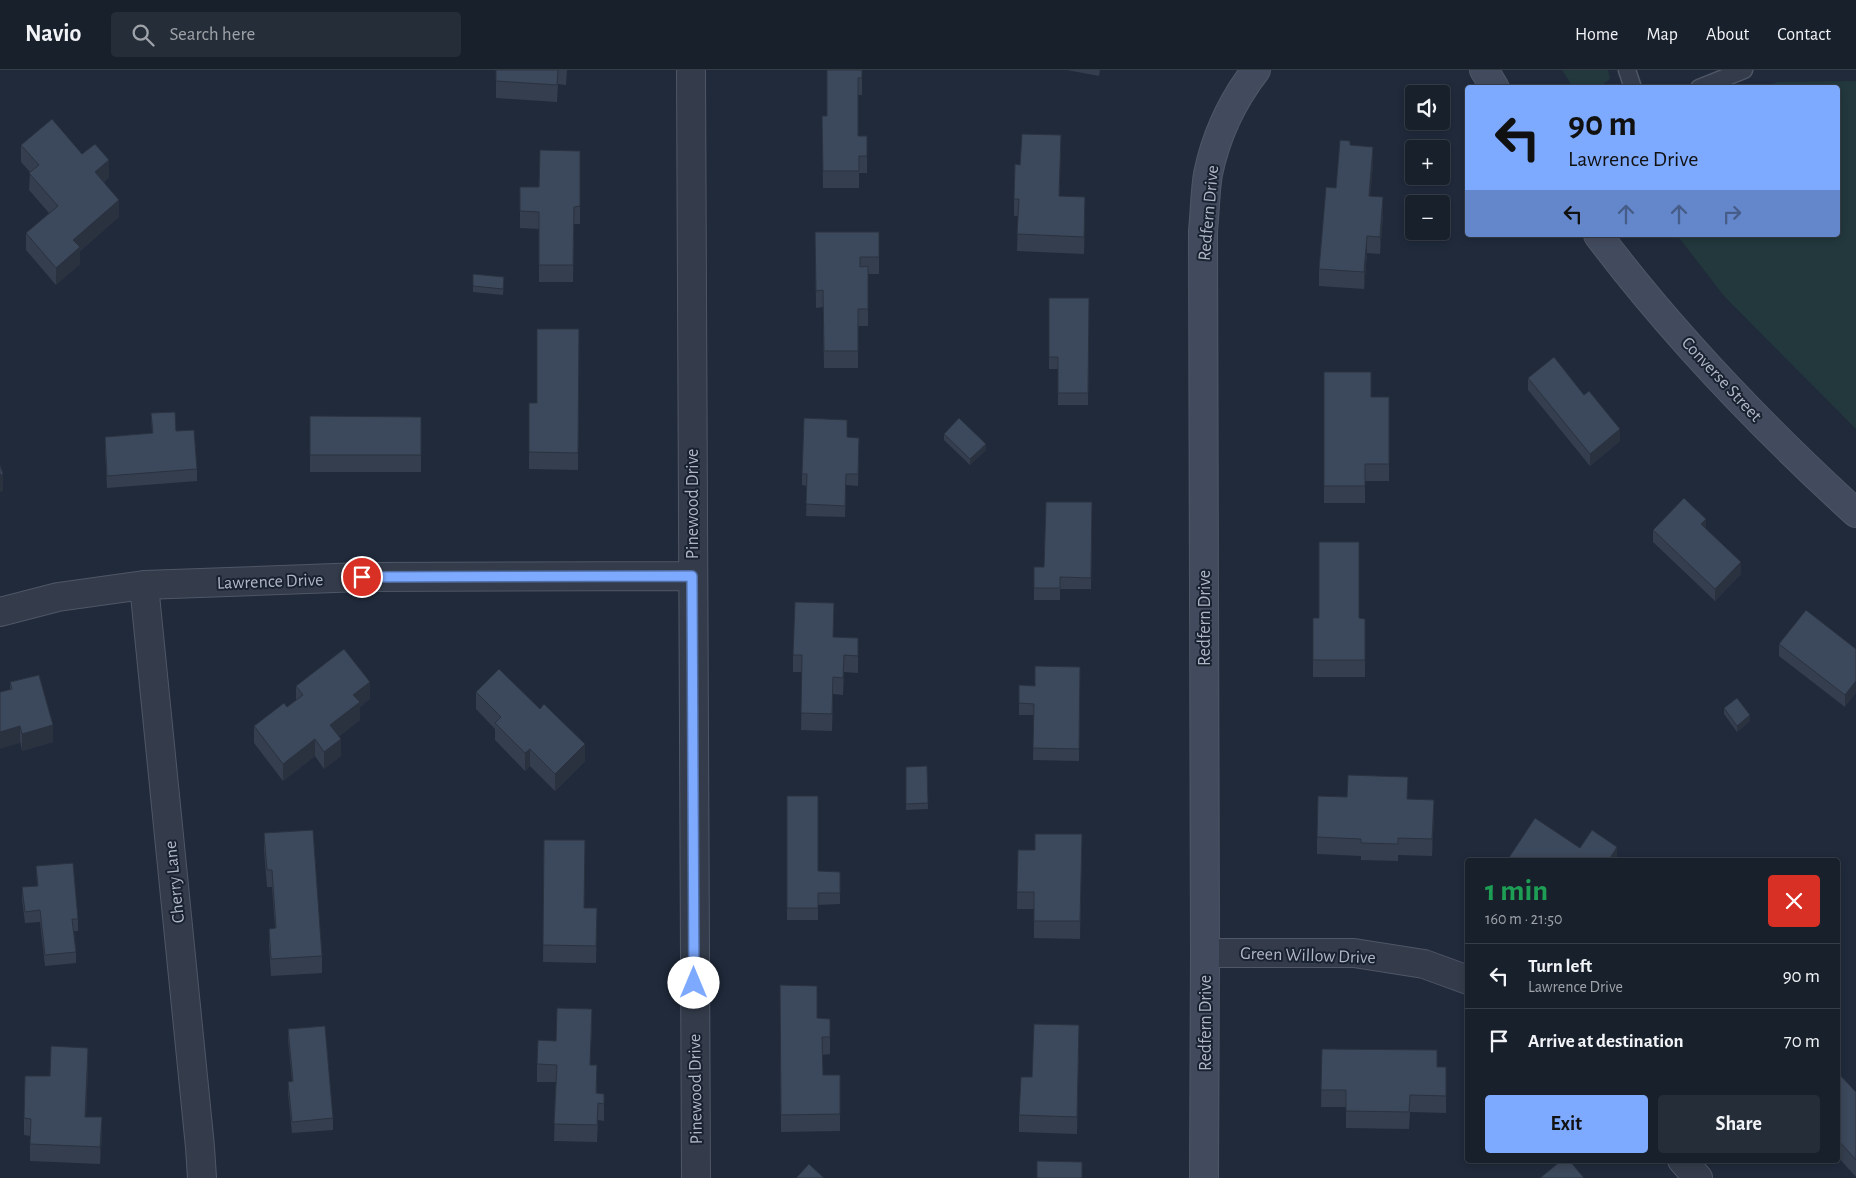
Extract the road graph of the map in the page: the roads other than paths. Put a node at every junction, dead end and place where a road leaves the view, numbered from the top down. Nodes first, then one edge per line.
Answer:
1 (691, 70) edge
2 (1256, 70) edge
3 (1484, 70) edge
4 (1627, 70) edge
5 (1744, 70) edge
6 (1493, 85) edge
7 (1632, 85) edge
8 (1706, 85) edge
9 (1600, 237) edge
10 (1856, 513) edge
11 (692, 576) junction
12 (144, 585) junction
13 (0, 612) edge
14 (1205, 953) junction
15 (1465, 979) edge
16 (1685, 1163) edge
17 (202, 1178) edge
18 (696, 1178) edge
19 (1204, 1178) edge
20 (1698, 1178) edge

1 - 11 street, Pinewood Drive
2 - 14 street, Redfern Drive
3 - 6 street
4 - 7 lane
5 - 8 lane
9 - 10 street, Converse Street
11 - 12 street, Lawrence Drive
11 - 18 street, Pinewood Drive
12 - 13 street, Lawrence Drive
12 - 17 street, Cherry Lane
14 - 15 street, Green Willow Drive
14 - 19 street, Redfern Drive
16 - 20 street

